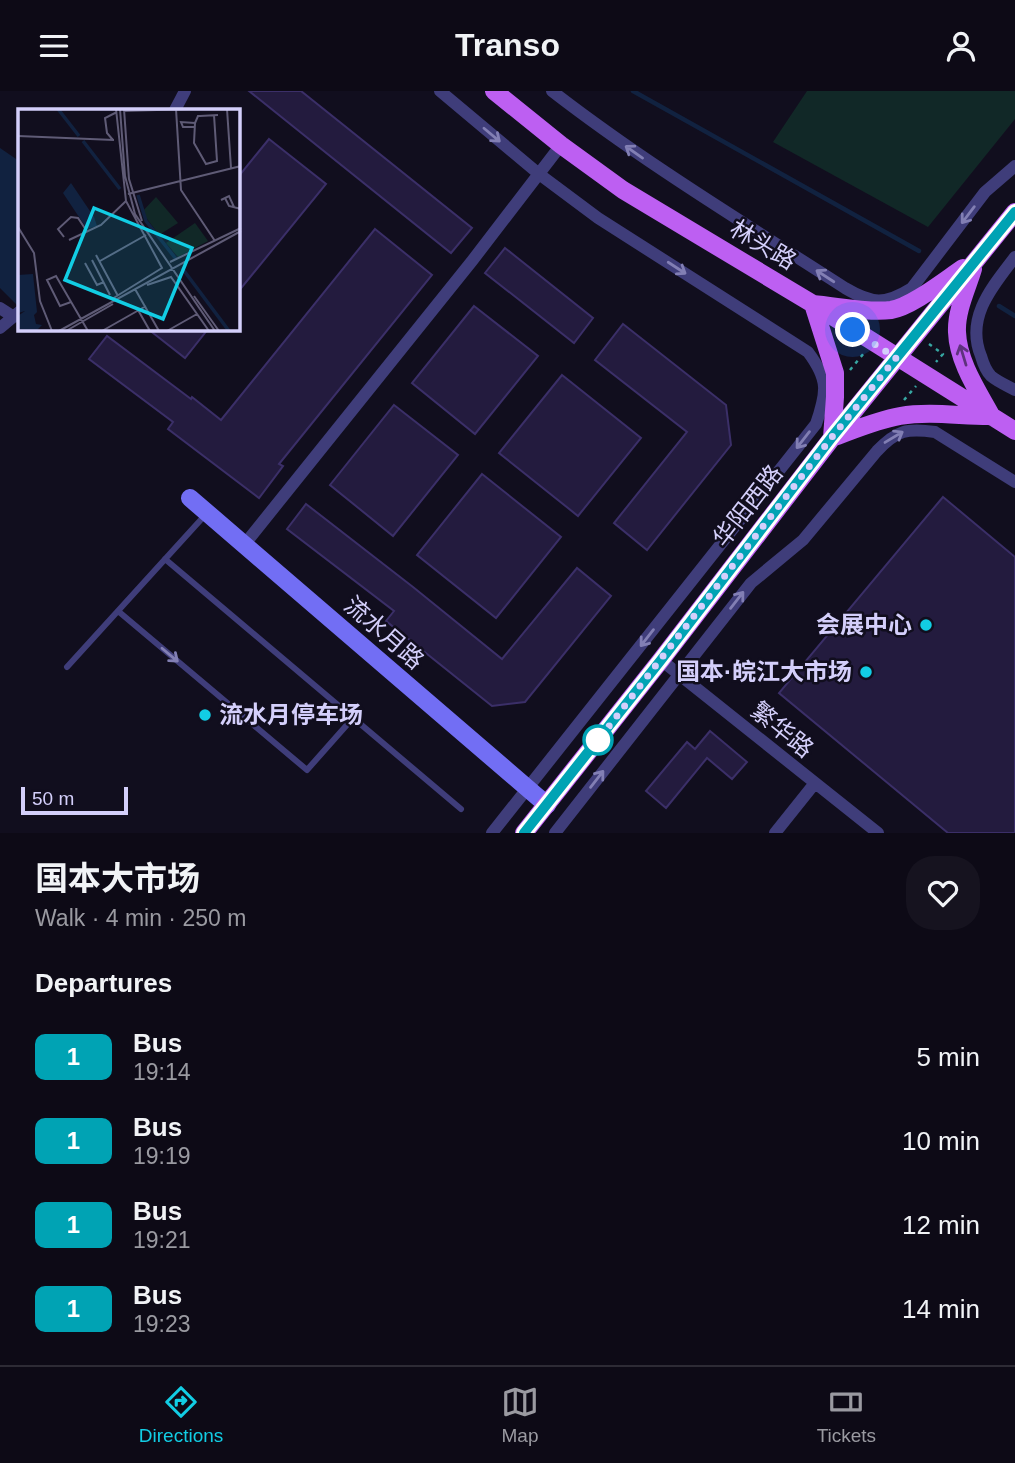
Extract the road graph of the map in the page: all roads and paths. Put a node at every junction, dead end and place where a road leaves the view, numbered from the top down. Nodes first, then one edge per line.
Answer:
1 (185, 91) edge
2 (440, 91) edge
3 (494, 91) edge
4 (552, 91) edge
5 (176, 109) edge
6 (561, 145) junction
7 (1015, 166) edge
8 (539, 174) junction
9 (1015, 212) edge
10 (1015, 257) edge
11 (977, 259) junction
12 (813, 304) junction
13 (0, 308) edge
14 (16, 315) edge
15 (0, 328) edge
16 (896, 358) junction
17 (1015, 390) edge
18 (992, 417) junction
19 (1015, 431) edge
20 (832, 437) junction
21 (1015, 482) edge
22 (190, 498) dead end
23 (207, 513) junction
24 (244, 545) junction
25 (165, 559) junction
26 (118, 611) junction
27 (661, 660) junction
28 (67, 667) dead end
29 (679, 674) junction
30 (354, 718) junction
31 (815, 783) junction
32 (527, 788) junction
33 (547, 805) junction
34 (461, 809) dead end
35 (492, 833) edge
36 (524, 833) edge
37 (555, 833) edge
38 (775, 833) edge
39 (878, 833) edge

1 - 5 street
2 -> 8 street
3 - 6 main road, 林头路
7 -> 4 street
6 - 8 street
6 - 12 main road, 林头路
8 - 24 street
8 -> 32 street
9 - 11 main road, 华阳西路
10 - 17 street
11 - 12 main road
11 - 16 main road, 华阳西路
18 -> 11 main road
12 - 16 main road, 林头路
12 - 20 main road
13 - 14 street
14 - 15 street
16 - 18 main road, 林头路
16 - 20 main road, 华阳西路
18 - 19 main road, 林头路
18 - 20 main road
20 - 27 main road, 华阳西路
29 -> 21 street
22 - 23 street, 流水月路
23 - 24 street, 流水月路
23 - 25 lane
24 - 32 street, 流水月路
25 - 26 lane
25 - 30 lane
26 - 28 lane
26 -> 30 lane
27 - 29 street, 繁华路
27 - 33 main road, 华阳西路
29 - 31 street, 繁华路
37 -> 29 street
30 - 34 lane
31 - 38 street
31 - 39 street, 繁华路
32 - 33 street, 流水月路
32 - 35 street
33 - 36 main road, 华阳西路

